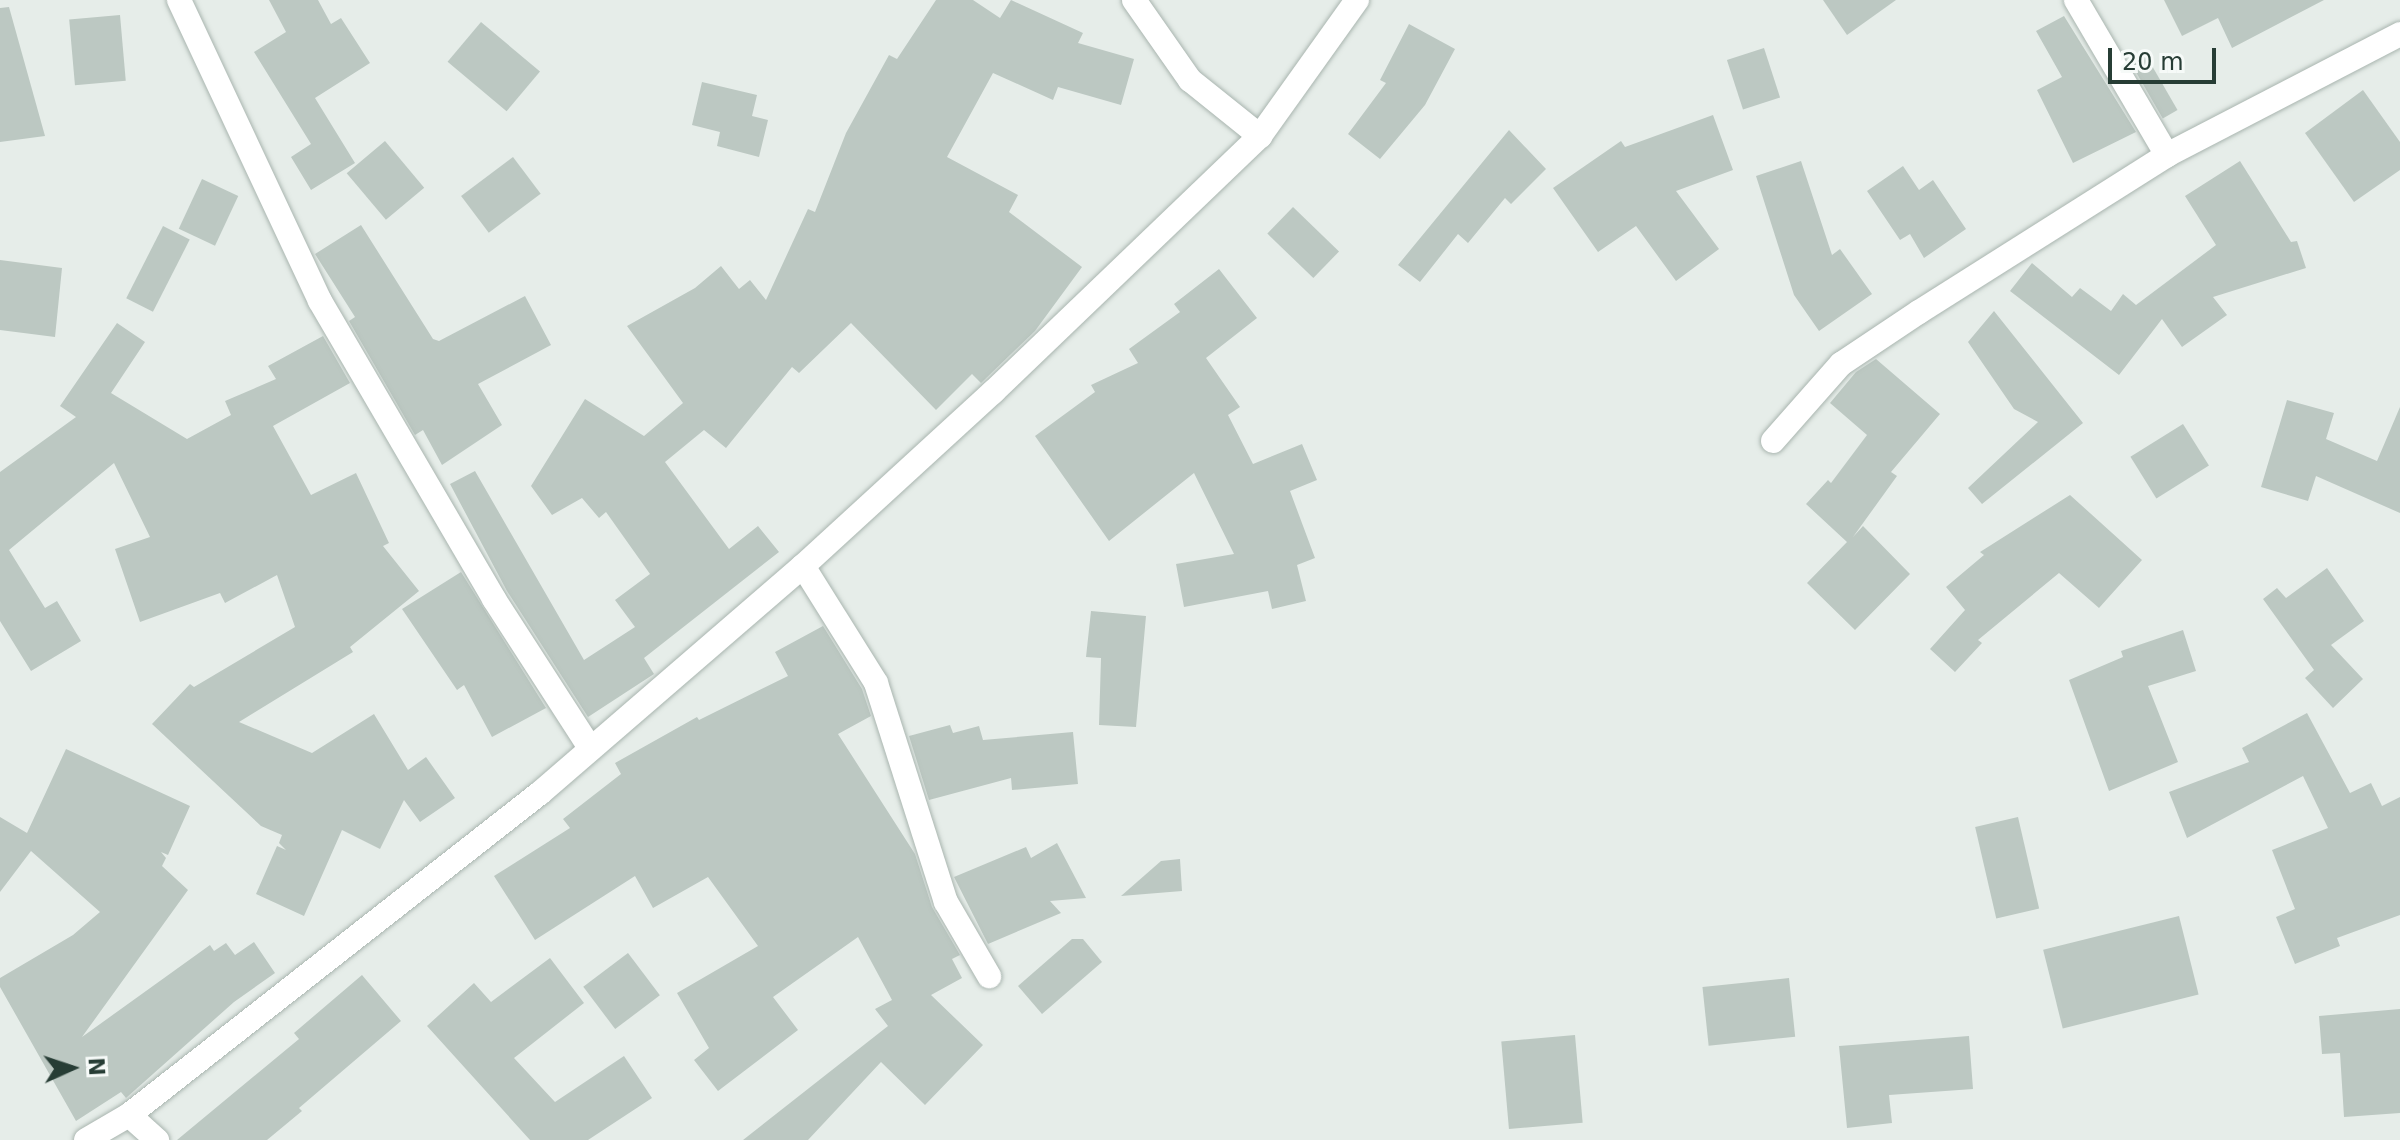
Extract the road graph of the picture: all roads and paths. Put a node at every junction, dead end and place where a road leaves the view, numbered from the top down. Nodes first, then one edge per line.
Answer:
1 (179, 0) edge
2 (1134, 0) edge
3 (1357, 0) edge
4 (2076, 0) edge
5 (2400, 34) edge
6 (1260, 136) junction
7 (2167, 155) junction
8 (1773, 441) dead end
9 (803, 566) junction
10 (590, 748) junction
11 (989, 976) dead end
12 (129, 1115) junction
13 (86, 1140) edge
14 (157, 1140) edge

1 - 10 street
2 - 6 street
3 - 6 street
4 - 7 street
5 - 7 street
6 - 9 street
7 - 8 street
9 - 10 street
9 - 11 street
10 - 12 street
12 - 13 street
12 - 14 street

